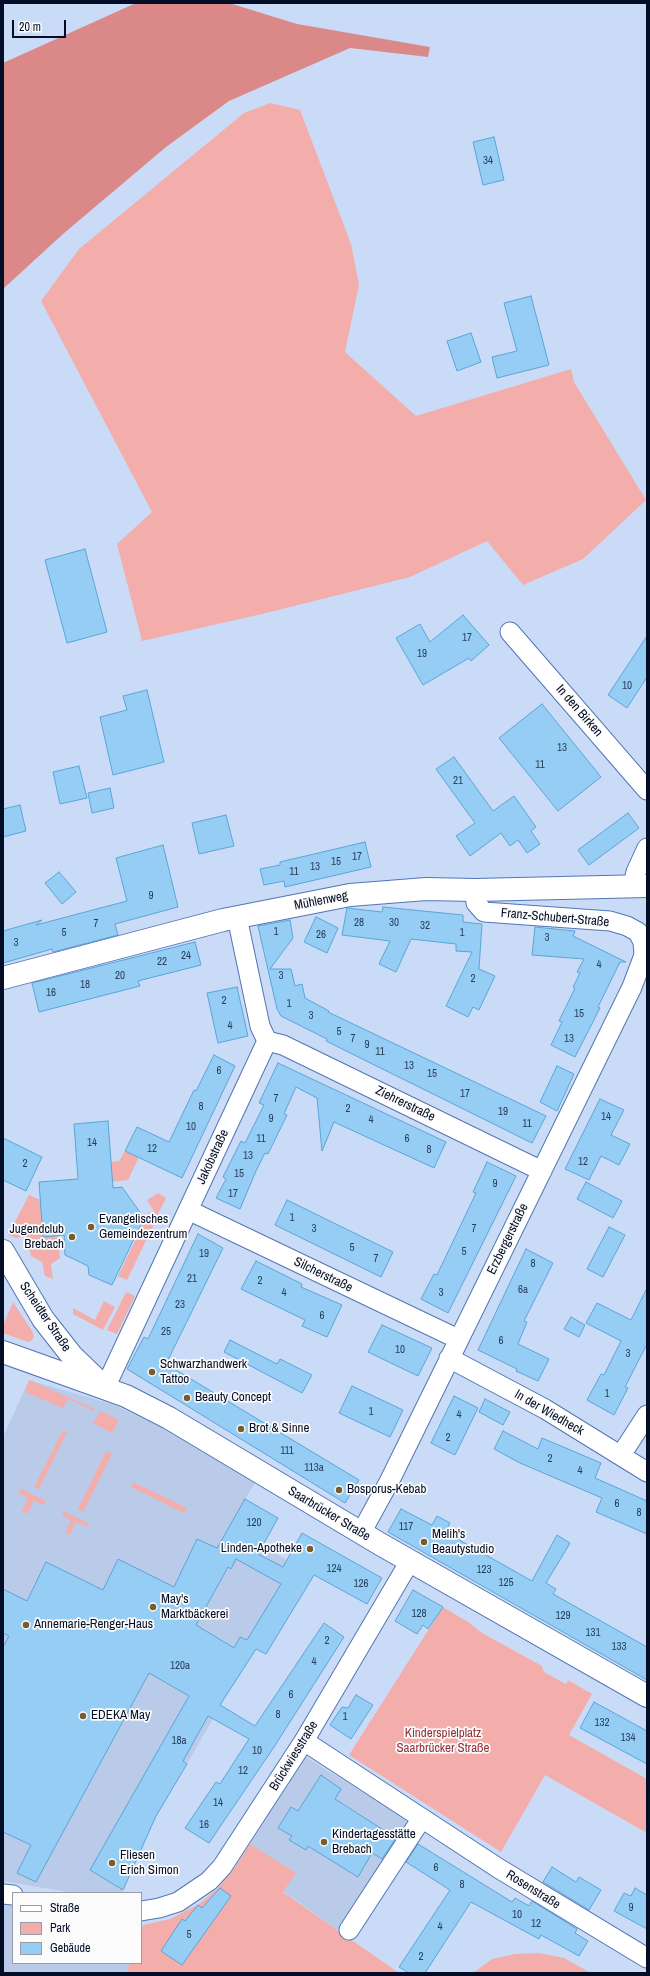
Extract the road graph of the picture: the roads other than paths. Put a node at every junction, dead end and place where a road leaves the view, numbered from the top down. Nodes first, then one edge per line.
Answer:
1 (510, 632) dead end
2 (647, 790) edge
3 (647, 848) edge
4 (640, 886) edge
5 (476, 890) junction
6 (237, 917) junction
7 (643, 942) joint
8 (3, 978) edge
9 (640, 989) edge
10 (267, 1041) junction
11 (542, 1171) junction
12 (188, 1210) junction
13 (4, 1258) edge
14 (458, 1339) junction
15 (3, 1352) edge
16 (449, 1358) junction
17 (105, 1388) junction
18 (647, 1415) edge
19 (621, 1455) junction
20 (647, 1472) edge
21 (361, 1533) junction
22 (410, 1561) junction
23 (647, 1696) edge
24 (304, 1741) junction
25 (422, 1818) junction
26 (144, 1910) edge
27 (349, 1930) dead end
28 (647, 1958) edge

1 - 2 street, In den Birken
3 - 4 street
4 - 5 main road, Mühlenweg
5 - 6 main road, Mühlenweg
5 - 7 street, Franz-Schubert-Straße
6 - 8 main road, Mühlenweg
6 - 10 street
7 - 9 street, Erzbergerstraße
9 - 11 street, Erzbergerstraße
10 - 11 street, Ziehrerstraße
10 - 12 street, Jakobstraße
11 - 14 street, Erzbergerstraße
12 - 14 street, Silcherstraße
12 - 17 street, Jakobstraße
13 - 17 main road, Scheidter Straße
14 - 16 street, Erzbergerstraße
15 - 17 main road, Saarbrücker Straße
16 - 19 street, In der Wiedheck
16 - 21 street, Erzbergerstraße
17 - 21 main road, Saarbrücker Straße
18 - 19 street
19 - 20 street, In der Wiedheck
21 - 22 main road, Saarbrücker Straße
22 - 23 main road, Saarbrücker Straße
22 - 24 street, Brückwiesstraße
24 - 25 street, Rosenstraße
24 - 26 street, Brückwiesstraße
25 - 27 street
25 - 28 street, Rosenstraße

